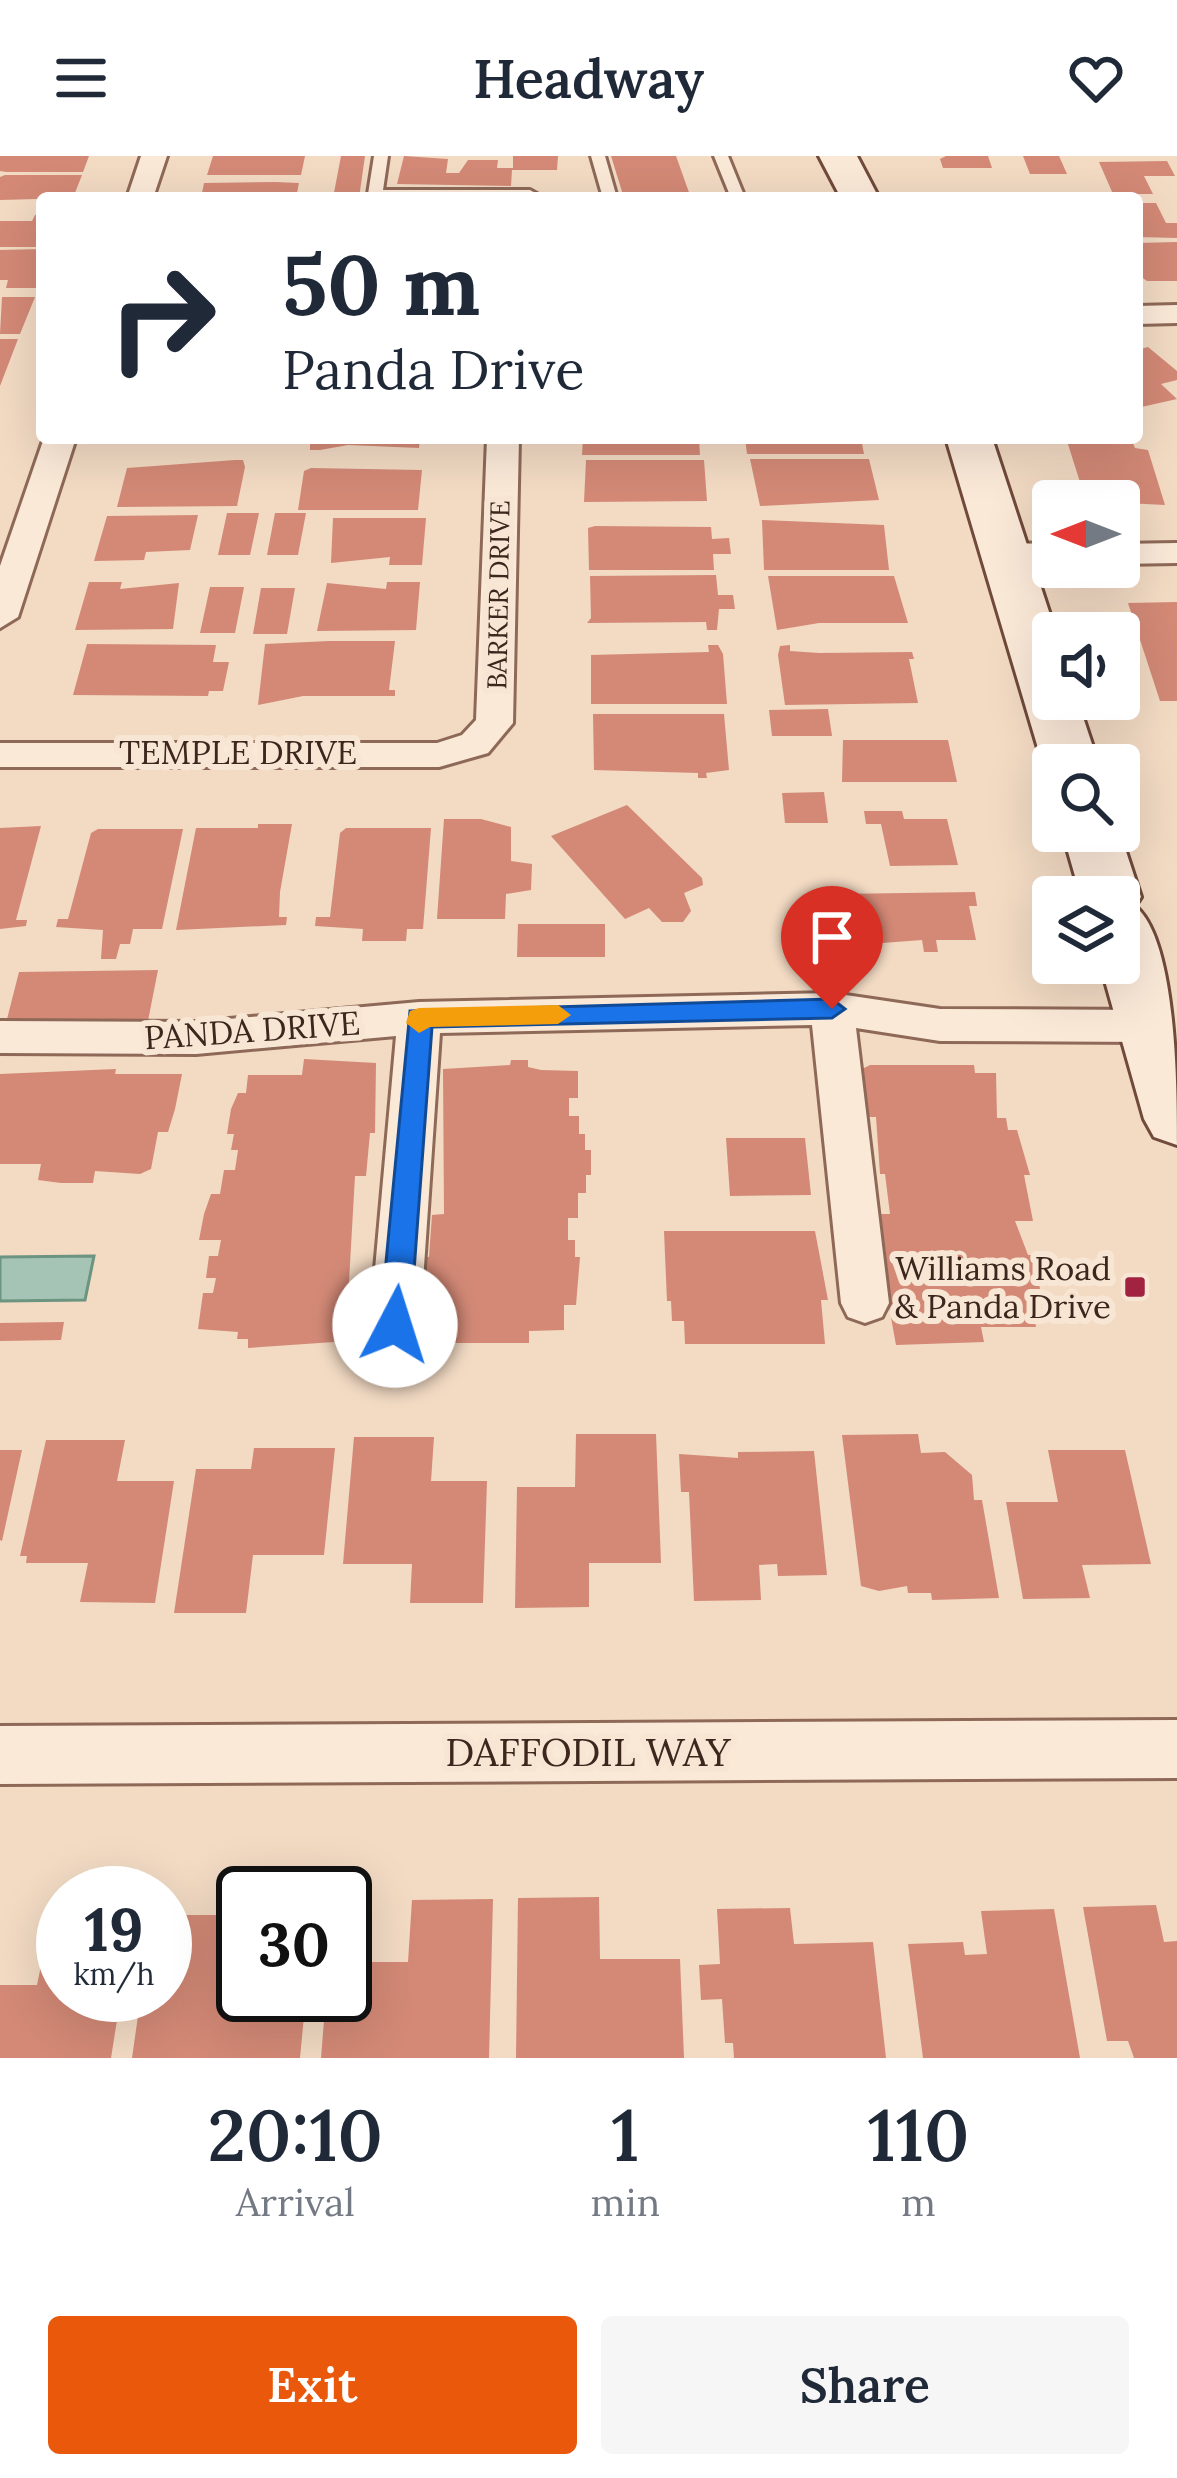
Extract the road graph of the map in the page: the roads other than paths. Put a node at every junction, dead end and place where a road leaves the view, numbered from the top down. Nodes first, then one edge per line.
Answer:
1 (154, 156) edge
2 (381, 156) edge
3 (598, 156) edge
4 (721, 156) edge
5 (838, 156) edge
6 (142, 192) edge
7 (375, 192) edge
8 (608, 192) edge
9 (736, 192) edge
10 (857, 192) edge
11 (1143, 314) edge
12 (1177, 314) edge
13 (58, 444) edge
14 (503, 444) edge
15 (972, 444) edge
16 (1029, 553) edge
17 (1140, 554) edge
18 (1177, 554) edge
19 (0, 617) edge
20 (475, 744) joint
21 (1067, 744) edge
22 (0, 755) edge
23 (1137, 984) edge
24 (832, 1009) junction
25 (419, 1018) junction
26 (1150, 1026) junction
27 (0, 1037) edge
28 (1177, 1119) edge
29 (866, 1304) dead end
30 (395, 1325) dead end
31 (1177, 1749) edge
32 (0, 1755) edge

1 - 6 street
2 - 7 lane
3 - 8 lane
4 - 9 lane
5 - 10 street
11 - 12 street
13 - 19 street
14 - 20 street, BARKER DRIVE
15 - 16 street
16 - 21 street
17 - 18 street
20 - 22 street, TEMPLE DRIVE
23 - 26 street
24 - 25 street, PANDA DRIVE
24 - 26 street, PANDA DRIVE
24 - 29 street
25 - 27 street, PANDA DRIVE
25 - 30 street
26 - 28 street
31 - 32 street, DAFFODIL WAY

